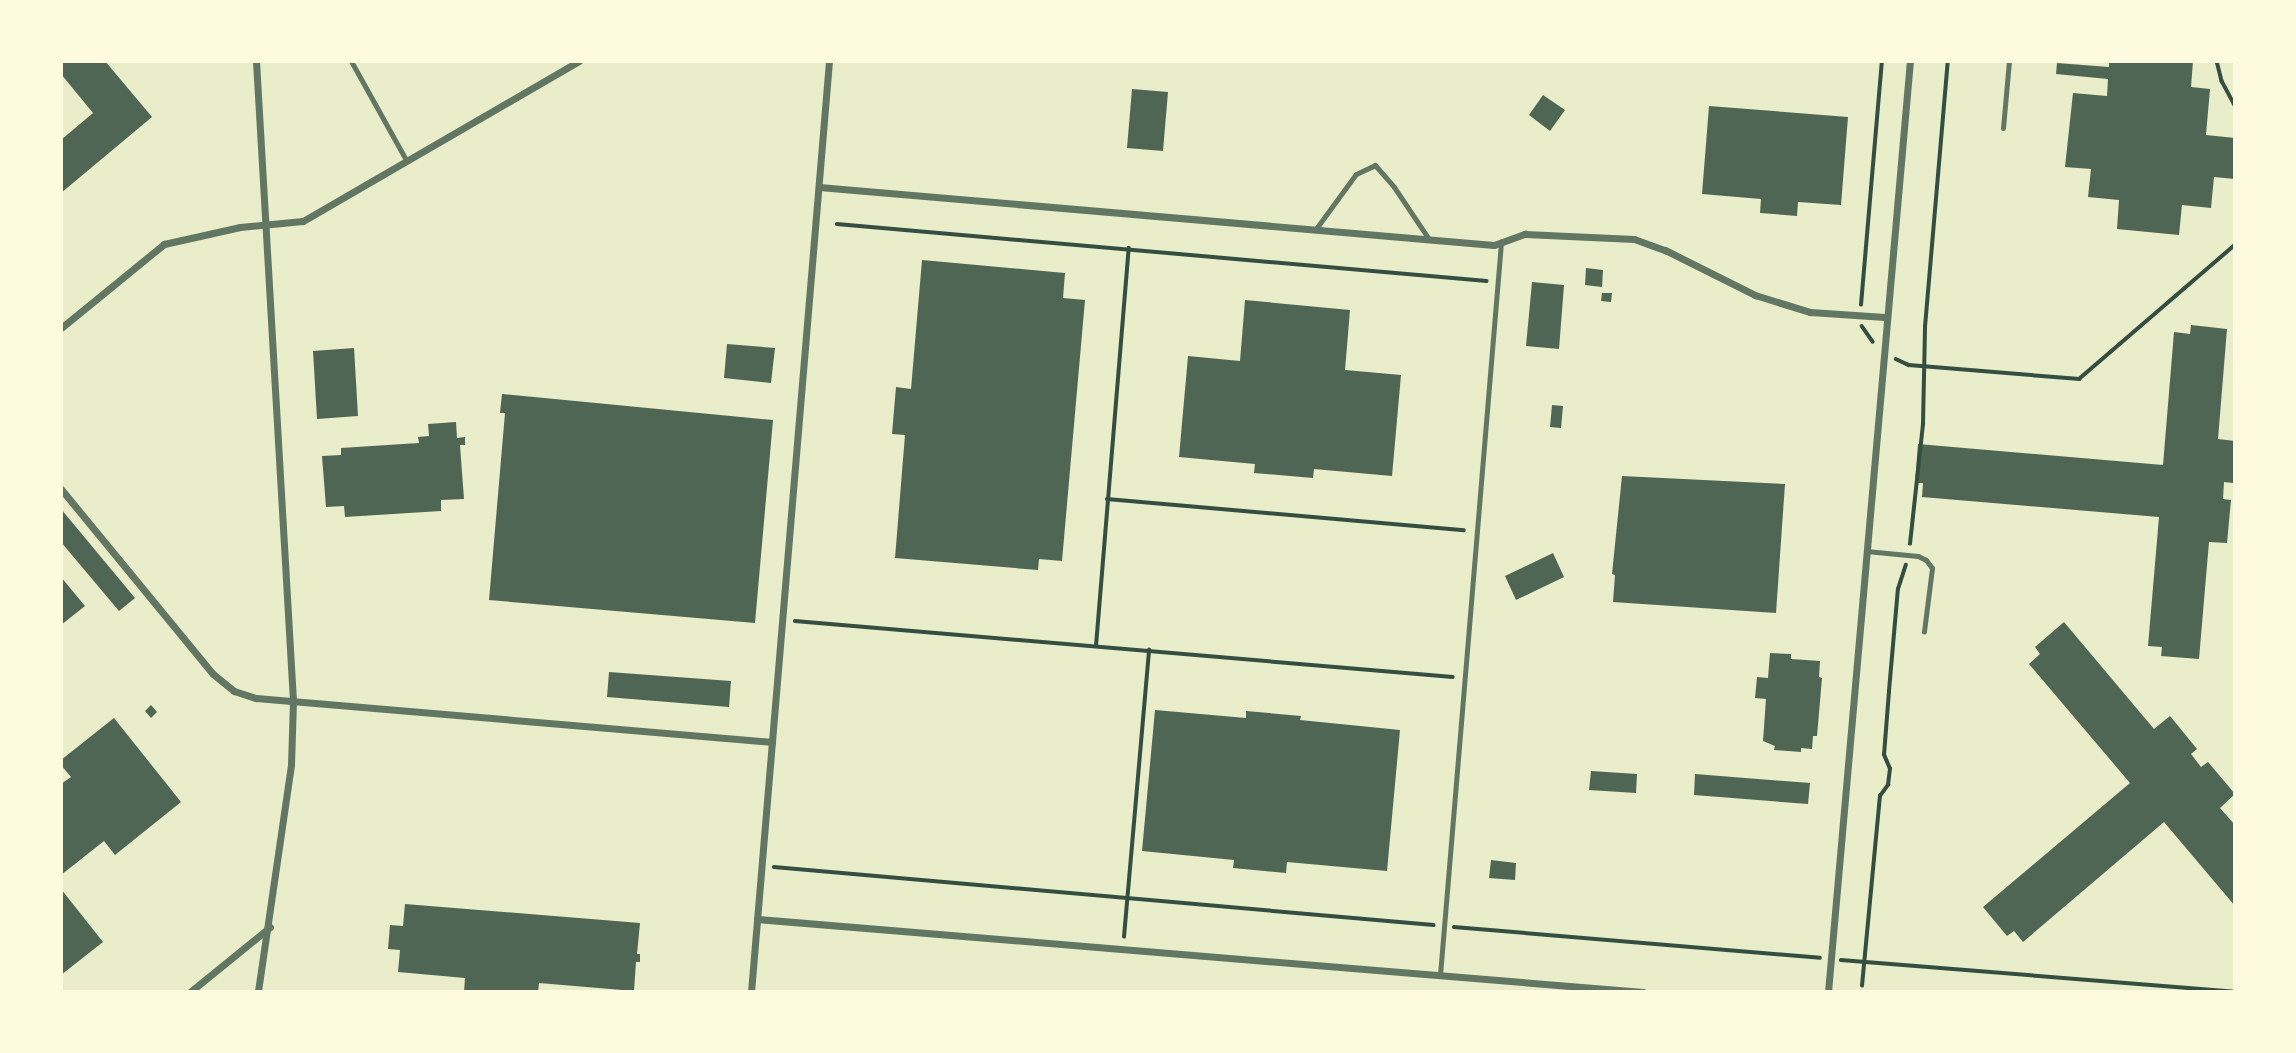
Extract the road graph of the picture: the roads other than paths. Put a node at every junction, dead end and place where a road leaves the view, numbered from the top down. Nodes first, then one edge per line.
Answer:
1 (256, 61) edge
2 (351, 61) edge
3 (579, 61) edge
4 (829, 61) edge
5 (1910, 61) edge
6 (2009, 61) edge
7 (2003, 128) dead end
8 (406, 160) junction
9 (818, 187) junction
10 (268, 223) junction
11 (1315, 230) junction
12 (1429, 239) junction
13 (1501, 242) junction
14 (1885, 317) junction
15 (61, 328) edge
16 (61, 489) edge
17 (1866, 551) junction
18 (1924, 631) dead end
19 (293, 701) junction
20 (772, 742) junction
21 (757, 919) junction
22 (270, 927) junction
23 (1440, 975) junction
24 (190, 992) edge
25 (258, 992) edge
26 (751, 992) edge
27 (1643, 992) edge
28 (1828, 992) edge

1 - 10 street
2 - 8 lane
3 - 8 street
4 - 9 street
5 - 14 street
6 - 7 lane
8 - 10 street
9 - 11 street
9 - 20 street
10 - 15 street
10 - 19 street
11 - 12 street
11 - 12 lane
12 - 13 street
13 - 14 street
13 - 23 lane
14 - 17 street
16 - 19 street
17 - 18 lane
17 - 28 street
19 - 20 street
19 - 22 street
20 - 21 street
21 - 23 street
21 - 26 street
22 - 24 street
22 - 25 street
23 - 27 street

